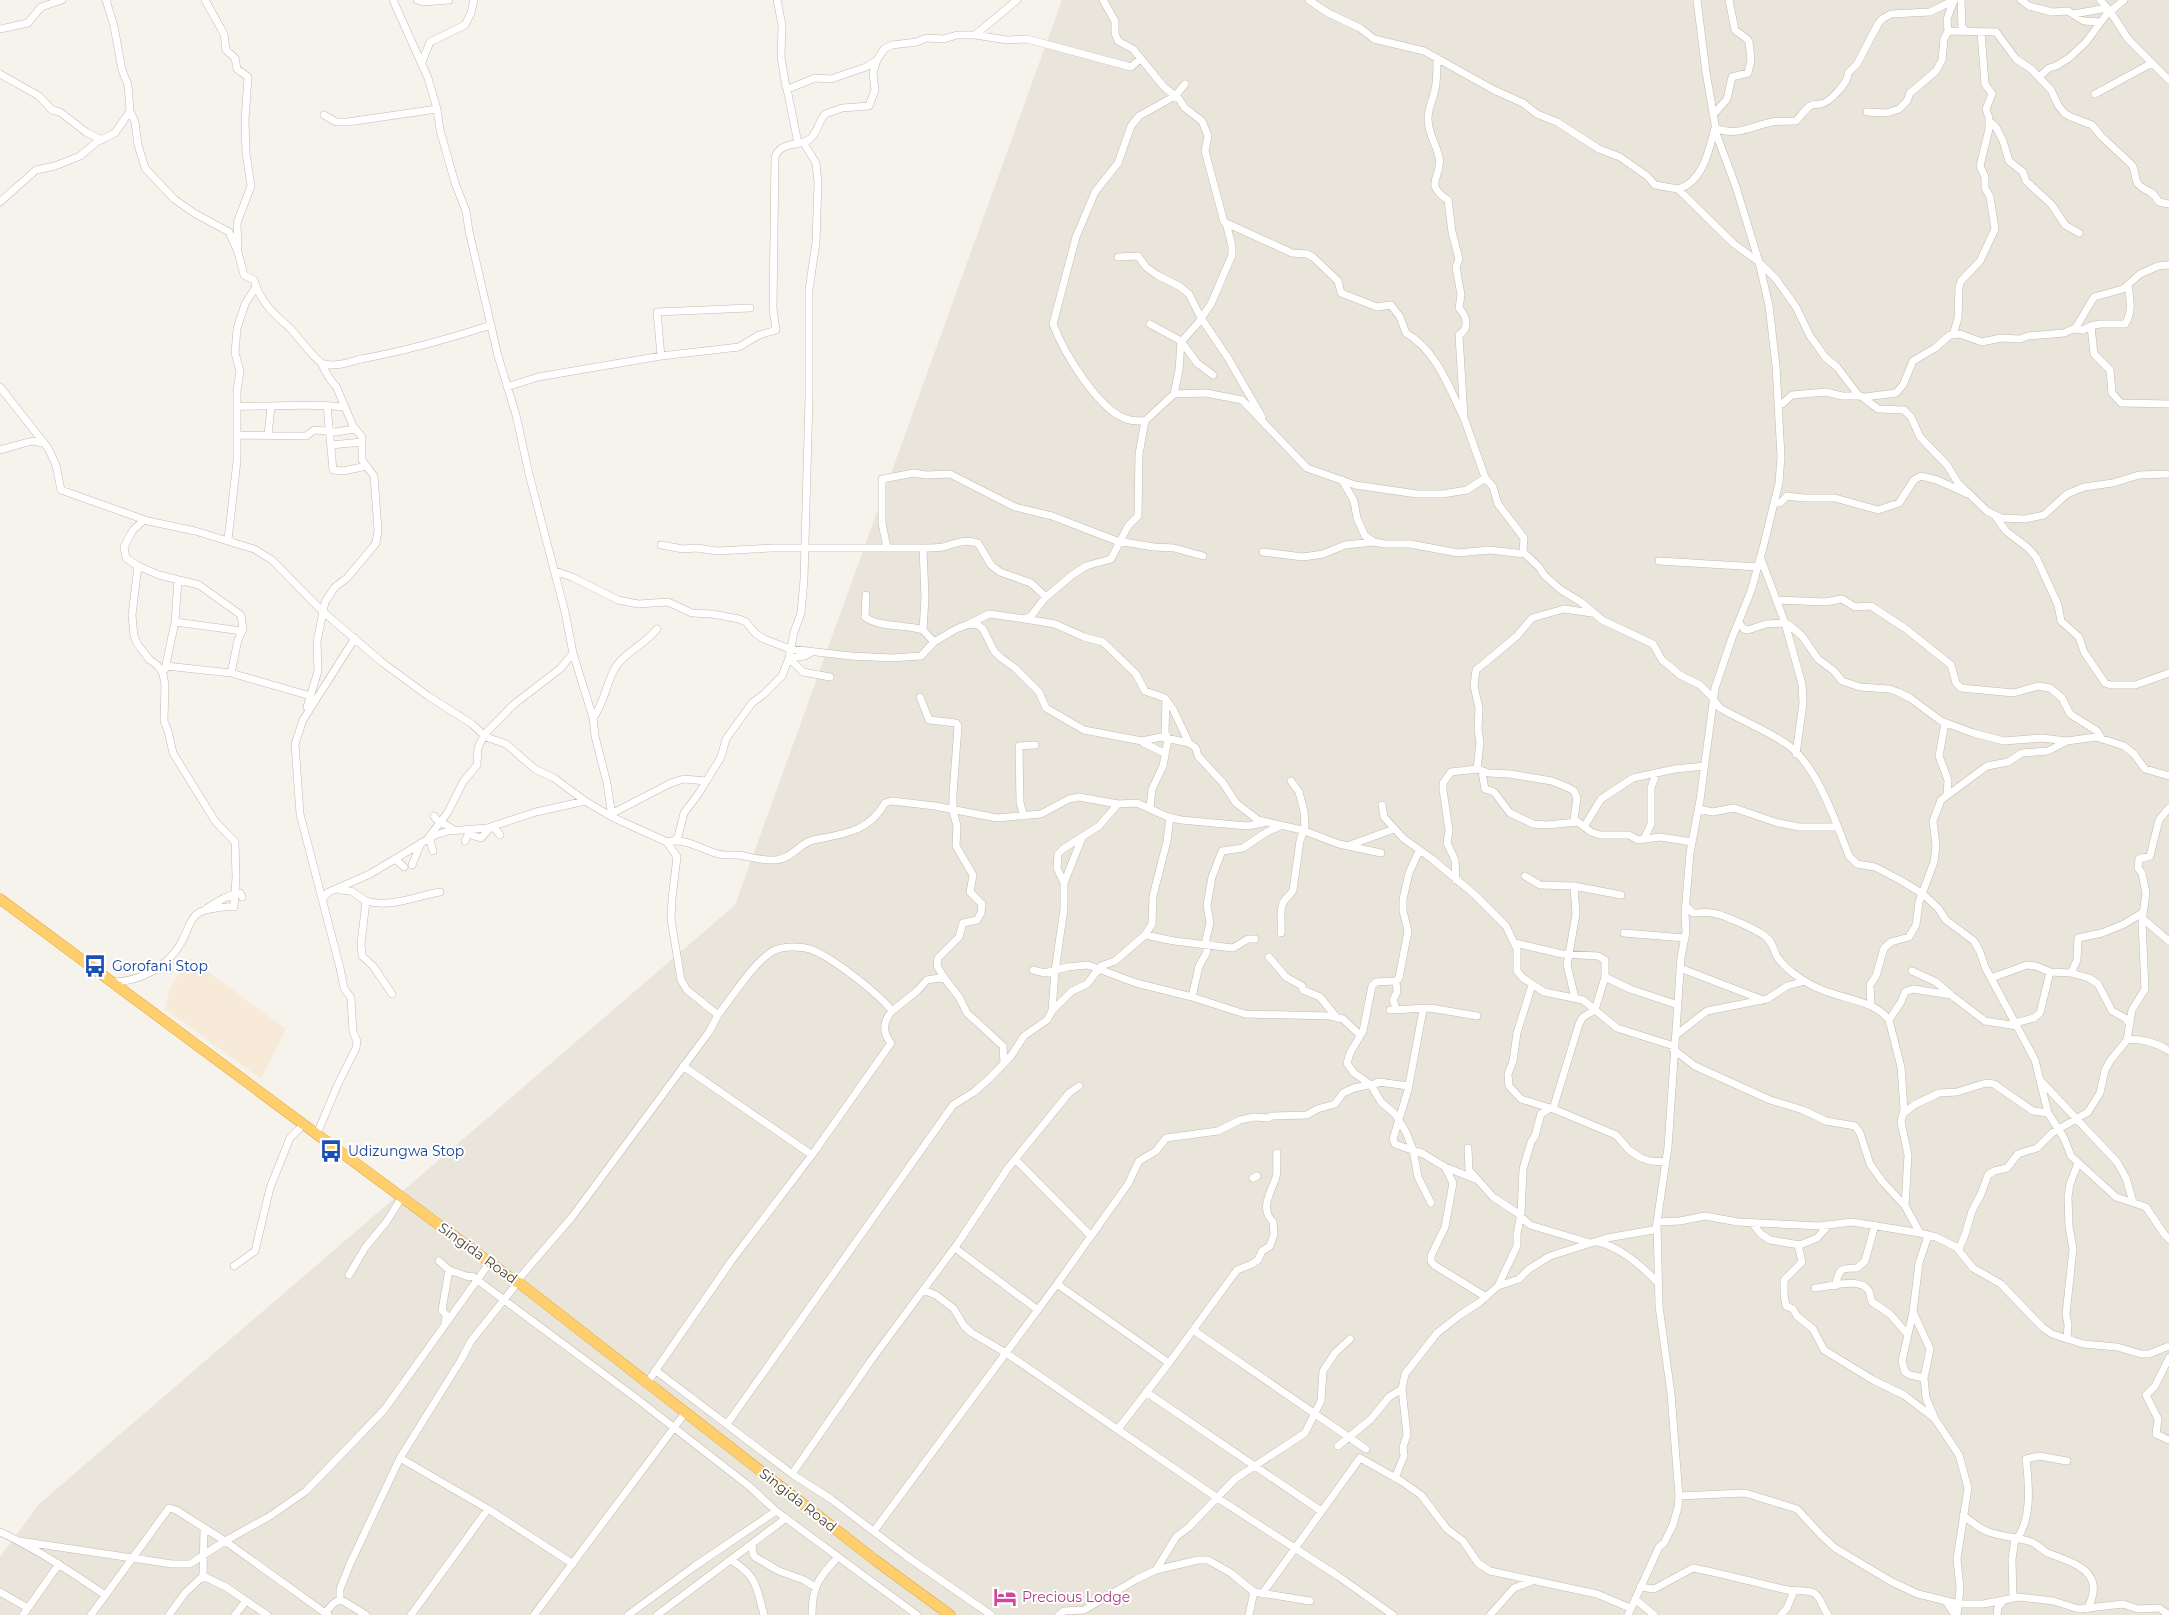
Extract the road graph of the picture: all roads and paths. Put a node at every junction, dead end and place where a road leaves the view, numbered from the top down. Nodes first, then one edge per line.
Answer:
1 (62, 0) edge
2 (106, 0) edge
3 (205, 0) edge
4 (394, 0) edge
5 (417, 0) edge
6 (449, 0) edge
7 (474, 0) edge
8 (776, 0) edge
9 (1017, 0) edge
10 (1103, 0) edge
11 (1309, 0) edge
12 (1697, 0) edge
13 (1730, 0) edge
14 (1954, 0) edge
15 (1961, 0) edge
16 (2021, 0) edge
17 (2100, 0) edge
18 (2124, 0) edge
19 (2109, 9) junction
20 (2074, 14) junction
21 (2100, 22) junction
22 (0, 30) edge
23 (1948, 31) junction
24 (1966, 31) junction
25 (1981, 32) junction
26 (975, 34) junction
27 (1140, 58) junction
28 (1436, 58) junction
29 (877, 60) junction
30 (422, 62) junction
31 (2152, 63) junction
32 (0, 74) edge
33 (2039, 77) junction
34 (2169, 80) edge
35 (1185, 84) dead end
36 (787, 89) junction
37 (2094, 94) dead end
38 (1175, 96) junction
39 (437, 109) junction
40 (130, 111) junction
41 (1867, 112) dead end
42 (324, 115) dead end
43 (1713, 115) junction
44 (1989, 121) junction
45 (1715, 128) junction
46 (102, 140) junction
47 (800, 142) junction
48 (1678, 189) junction
49 (0, 202) edge
50 (2169, 204) edge
51 (1226, 223) junction
52 (2079, 234) dead end
53 (238, 252) junction
54 (1118, 257) dead end
55 (1759, 262) junction
56 (2169, 265) edge
57 (2128, 286) junction
58 (255, 288) junction
59 (750, 308) dead end
60 (1201, 318) junction
61 (1150, 324) dead end
62 (491, 326) junction
63 (2091, 326) junction
64 (2075, 329) junction
65 (1953, 335) junction
66 (1181, 342) junction
67 (661, 356) junction
68 (320, 362) junction
69 (1213, 375) dead end
70 (0, 387) edge
71 (507, 387) junction
72 (1174, 394) junction
73 (1862, 397) junction
74 (1778, 404) junction
75 (2169, 404) edge
76 (327, 405) junction
77 (238, 406) junction
78 (272, 407) junction
79 (344, 407) junction
80 (1464, 418) junction
81 (1145, 421) junction
82 (1266, 424) junction
83 (355, 429) junction
84 (344, 431) junction
85 (330, 432) junction
86 (237, 435) junction
87 (268, 435) junction
88 (362, 442) junction
89 (43, 443) junction
90 (331, 444) junction
91 (345, 444) junction
92 (0, 450) edge
93 (367, 466) junction
94 (2169, 474) edge
95 (1341, 479) junction
96 (1486, 480) junction
97 (1970, 495) junction
98 (1775, 503) junction
99 (1995, 516) junction
100 (148, 521) junction
101 (228, 540) junction
102 (1120, 541) junction
103 (1374, 542) junction
104 (661, 545) dead end
105 (804, 548) junction
106 (887, 548) junction
107 (923, 548) junction
108 (1263, 552) dead end
109 (1525, 554) junction
110 (1203, 556) dead end
111 (1760, 558) junction
112 (1659, 561) dead end
113 (138, 566) junction
114 (1758, 567) junction
115 (555, 570) junction
116 (178, 580) junction
117 (866, 595) dead end
118 (1046, 597) junction
119 (1776, 600) junction
120 (322, 611) junction
121 (1592, 613) junction
122 (1025, 619) junction
123 (175, 622) junction
124 (1739, 623) junction
125 (1785, 623) junction
126 (969, 624) junction
127 (657, 629) dead end
128 (923, 630) junction
129 (242, 632) junction
130 (355, 638) junction
131 (934, 642) junction
132 (790, 648) junction
133 (573, 652) junction
134 (812, 652) junction
135 (789, 658) junction
136 (166, 666) junction
137 (231, 673) junction
138 (2169, 673) edge
139 (163, 674) junction
140 (830, 677) dead end
141 (307, 695) dead end
142 (920, 697) dead end
143 (1714, 698) junction
144 (1166, 701) junction
145 (592, 718) junction
146 (303, 720) junction
147 (1946, 723) junction
148 (484, 735) junction
149 (1168, 739) junction
150 (2102, 739) junction
151 (1138, 740) junction
152 (2067, 740) junction
153 (1189, 743) junction
154 (1035, 745) dead end
155 (1164, 753) junction
156 (1796, 754) junction
157 (1705, 766) junction
158 (1480, 770) junction
159 (1656, 774) junction
160 (2169, 776) edge
161 (1291, 781) dead end
162 (706, 782) junction
163 (1947, 795) junction
164 (585, 801) junction
165 (1118, 804) junction
166 (1382, 805) dead end
167 (1150, 808) junction
168 (2169, 808) edge
169 (1698, 809) junction
170 (953, 811) junction
171 (612, 815) junction
172 (434, 816) dead end
173 (1024, 816) junction
174 (1170, 817) junction
175 (441, 821) junction
176 (1577, 822) junction
177 (1263, 823) junction
178 (1281, 826) junction
179 (1584, 827) junction
180 (1837, 827) junction
181 (1394, 829) junction
182 (454, 830) junction
183 (468, 831) junction
184 (1304, 831) junction
185 (429, 838) junction
186 (1082, 838) junction
187 (1644, 840) junction
188 (465, 841) dead end
189 (671, 841) junction
190 (1692, 842) junction
191 (421, 843) junction
192 (1349, 845) junction
193 (433, 851) dead end
194 (1419, 851) junction
195 (1381, 852) dead end
196 (396, 859) junction
197 (412, 865) dead end
198 (404, 867) dead end
199 (1525, 876) dead end
200 (1456, 880) junction
201 (1064, 883) junction
202 (1574, 886) junction
203 (320, 888) junction
204 (334, 890) junction
205 (440, 892) dead end
206 (1923, 894) junction
207 (239, 895) junction
208 (1622, 895) dead end
209 (322, 898) junction
210 (0, 899) edge
211 (366, 902) junction
212 (1686, 906) junction
213 (204, 910) junction
214 (2142, 916) junction
215 (1281, 933) dead end
216 (1624, 933) dead end
217 (1145, 936) junction
218 (1685, 938) junction
219 (1255, 939) dead end
220 (2169, 941) edge
221 (1515, 943) junction
222 (1206, 945) junction
223 (1569, 954) junction
224 (1269, 957) dead end
225 (1680, 968) junction
226 (1099, 969) junction
227 (1033, 970) dead end
228 (1055, 971) junction
229 (1912, 971) dead end
230 (2050, 972) junction
231 (2071, 973) junction
232 (1605, 977) junction
233 (1991, 978) junction
234 (945, 979) junction
235 (1396, 980) junction
236 (1805, 981) junction
237 (112, 982) junction
238 (1532, 985) junction
239 (392, 994) dead end
240 (1951, 996) junction
241 (1192, 997) junction
242 (1574, 998) junction
243 (1764, 1000) junction
244 (1678, 1005) junction
245 (1870, 1006) junction
246 (1423, 1010) junction
247 (1595, 1010) junction
248 (892, 1011) junction
249 (1052, 1011) junction
250 (718, 1015) junction
251 (1477, 1016) dead end
252 (1337, 1018) junction
253 (1890, 1020) junction
254 (2130, 1024) junction
255 (2016, 1025) junction
256 (1360, 1035) junction
257 (1676, 1035) junction
258 (2127, 1040) junction
259 (1003, 1046) junction
260 (1017, 1046) junction
261 (1674, 1048) junction
262 (2169, 1051) edge
263 (1004, 1063) junction
264 (683, 1066) junction
265 (1361, 1077) junction
266 (2040, 1080) junction
267 (1382, 1082) junction
268 (1371, 1085) junction
269 (1079, 1086) dead end
270 (1408, 1086) junction
271 (1552, 1108) junction
272 (1904, 1113) junction
273 (2048, 1113) junction
274 (2077, 1118) junction
275 (1399, 1121) junction
276 (304, 1124) junction
277 (2059, 1128) junction
278 (317, 1134) junction
279 (1413, 1148) junction
280 (1468, 1148) dead end
281 (1277, 1154) dead end
282 (812, 1155) junction
283 (1015, 1159) junction
284 (1666, 1162) junction
285 (2078, 1163) junction
286 (1445, 1167) junction
287 (1476, 1179) junction
288 (402, 1196) junction
289 (2133, 1202) junction
290 (1431, 1203) dead end
291 (1906, 1206) junction
292 (1521, 1216) junction
293 (1657, 1222) junction
294 (1752, 1222) junction
295 (1829, 1225) junction
296 (1875, 1225) junction
297 (1920, 1233) junction
298 (1091, 1236) junction
299 (1928, 1236) junction
300 (2169, 1239) edge
301 (1593, 1242) junction
302 (1798, 1245) junction
303 (955, 1248) junction
304 (1959, 1249) junction
305 (440, 1261) dead end
306 (490, 1262) junction
307 (234, 1266) dead end
308 (449, 1270) junction
309 (350, 1275) dead end
310 (477, 1280) junction
311 (517, 1282) junction
312 (1658, 1283) junction
313 (1057, 1284) junction
314 (1498, 1286) junction
315 (1835, 1286) junction
316 (1815, 1288) dead end
317 (924, 1290) junction
318 (1486, 1297) junction
319 (505, 1299) junction
320 (1038, 1310) junction
321 (1914, 1312) junction
322 (445, 1325) junction
323 (1193, 1330) junction
324 (1908, 1335) junction
325 (1350, 1339) dead end
326 (2067, 1339) junction
327 (2169, 1346) edge
328 (1006, 1353) junction
329 (2169, 1358) edge
330 (1169, 1363) junction
331 (655, 1370) junction
332 (1924, 1378) junction
333 (646, 1383) junction
334 (1402, 1389) junction
335 (1146, 1392) junction
336 (685, 1413) junction
337 (1315, 1414) junction
338 (1935, 1419) junction
339 (727, 1424) junction
340 (674, 1428) junction
341 (1118, 1428) junction
342 (1349, 1437) junction
343 (2169, 1440) edge
344 (1338, 1446) dead end
345 (1366, 1449) dead end
346 (400, 1458) junction
347 (2067, 1461) dead end
348 (1255, 1467) junction
349 (792, 1474) junction
350 (1395, 1478) junction
351 (1679, 1496) junction
352 (1216, 1498) junction
353 (488, 1510) junction
354 (776, 1511) junction
355 (1321, 1511) junction
356 (1963, 1515) junction
357 (786, 1518) junction
358 (204, 1528) junction
359 (874, 1531) junction
360 (0, 1532) edge
361 (2016, 1539) junction
362 (19, 1541) junction
363 (225, 1541) junction
364 (752, 1544) junction
365 (1294, 1549) junction
366 (203, 1556) junction
367 (838, 1557) junction
368 (131, 1558) junction
369 (731, 1560) junction
370 (59, 1564) junction
371 (573, 1564) junction
372 (1156, 1570) junction
373 (203, 1576) junction
374 (1535, 1580) junction
375 (815, 1586) junction
376 (1640, 1587) junction
377 (1794, 1591) junction
378 (0, 1592) edge
379 (1254, 1592) junction
380 (1262, 1594) junction
381 (105, 1595) junction
382 (2012, 1598) junction
383 (340, 1599) junction
384 (1635, 1599) junction
385 (246, 1600) junction
386 (2004, 1600) junction
387 (1310, 1601) dead end
388 (1946, 1601) junction
389 (1959, 1604) junction
390 (28, 1608) junction
391 (2081, 1611) edge
392 (93, 1612) edge
393 (1629, 1612) edge
394 (326, 1614) edge
395 (23, 1615) edge
396 (103, 1615) edge
397 (169, 1615) edge
398 (235, 1615) edge
399 (267, 1615) edge
400 (366, 1615) edge
401 (411, 1615) edge
402 (534, 1615) edge
403 (628, 1615) edge
404 (658, 1615) edge
405 (764, 1615) edge
406 (812, 1615) edge
407 (917, 1615) edge
408 (950, 1615) edge
409 (991, 1615) edge
410 (1059, 1615) edge
411 (1249, 1615) edge
412 (1393, 1615) edge
413 (1490, 1615) edge
414 (1654, 1615) edge
415 (1781, 1615) edge
416 (1828, 1615) edge
417 (1956, 1615) edge
418 (1997, 1615) edge
419 (2169, 1615) edge

1 - 22 street
2 - 40 street
3 - 53 street
4 - 30 street
5 - 6 street
7 - 30 street
8 - 36 street
9 - 26 street
10 - 27 street
11 - 28 street
12 - 43 street
13 - 43 street
14 - 23 street
14 - 45 street
15 - 24 street
16 - 20 street
17 - 19 street
18 - 19 street
19 - 20 street
19 - 21 street
19 - 31 street
20 - 21 street
21 - 33 street
23 - 24 street
23 - 41 street
24 - 25 street
25 - 33 street
25 - 44 street
26 - 27 street
26 - 29 street
27 - 38 street
28 - 48 street
28 - 80 street
29 - 36 street
29 - 47 street
30 - 39 street
31 - 34 street
31 - 37 street
32 - 46 street
33 - 50 street
35 - 38 street
36 - 47 street
38 - 51 street
38 - 81 street
39 - 42 street
39 - 62 street
40 - 46 street
40 - 53 street
43 - 45 street
44 - 52 street
44 - 65 street
45 - 48 street
45 - 55 street
46 - 49 street
47 - 67 street
47 - 105 street
48 - 55 street
51 - 60 street
51 - 80 street
53 - 58 street
54 - 60 street
55 - 73 street
55 - 74 street
56 - 57 street
57 - 63 street
57 - 64 street
58 - 68 street
58 - 77 street
59 - 67 street
60 - 66 street
60 - 82 street
61 - 66 street
62 - 68 street
62 - 71 street
63 - 64 street
63 - 75 street
64 - 65 street
65 - 73 street
66 - 69 street
66 - 72 street
67 - 71 street
68 - 79 street
70 - 89 street
71 - 115 street
72 - 81 street
72 - 82 street
73 - 74 street
73 - 97 street
74 - 98 street
76 - 78 street
76 - 79 street
76 - 85 street
77 - 78 street
77 - 86 street
78 - 87 street
79 - 83 street
80 - 96 street
81 - 102 street
82 - 95 street
83 - 84 street
83 - 88 street
84 - 85 street
84 - 91 street
85 - 87 street
85 - 90 street
86 - 87 street
86 - 101 street
88 - 91 street
88 - 93 street
89 - 92 street
89 - 100 street
90 - 91 street
90 - 93 street
93 - 120 street
94 - 99 street
95 - 96 street
95 - 103 street
96 - 109 street
97 - 98 street
97 - 99 street
98 - 111 street
99 - 138 street
100 - 101 street
100 - 113 street
101 - 120 street
102 - 106 street
102 - 110 street
102 - 118 street
103 - 108 street
103 - 109 street
104 - 105 street
105 - 106 street
105 - 132 street
106 - 107 street
107 - 118 street
107 - 128 street
109 - 121 street
111 - 114 street
111 - 119 street
112 - 114 street
113 - 116 street
113 - 139 street
114 - 124 street
115 - 132 street
115 - 133 street
116 - 123 street
116 - 129 street
117 - 128 street
118 - 122 street
119 - 125 street
119 - 150 street
120 - 130 street
120 - 146 street
121 - 143 street
121 - 158 street
122 - 126 street
122 - 144 street
123 - 129 street
123 - 136 street
124 - 125 street
124 - 143 street
125 - 147 street
125 - 156 street
126 - 131 street
126 - 151 street
127 - 145 street
128 - 131 street
129 - 137 street
130 - 146 street
130 - 148 street
131 - 134 street
132 - 134 street
132 - 135 street
133 - 145 street
133 - 148 street
134 - 135 street
135 - 140 street
135 - 162 street
136 - 137 street
136 - 139 street
137 - 141 street
139 - 207 street
142 - 170 street
143 - 156 street
143 - 157 street
144 - 149 street
144 - 153 street
145 - 171 street
146 - 203 street
147 - 152 street
147 - 163 street
148 - 164 street
148 - 175 street
149 - 151 street
149 - 153 street
149 - 155 street
150 - 152 street
150 - 160 street
151 - 155 street
152 - 163 street
153 - 177 street
154 - 173 street
155 - 167 street
156 - 180 street
157 - 159 street
157 - 169 street
158 - 176 street
158 - 176 street
158 - 200 street
159 - 179 street
159 - 187 street
161 - 184 street
162 - 171 street
162 - 189 street
163 - 206 street
164 - 171 street
164 - 183 street
165 - 167 street
165 - 173 street
165 - 186 street
166 - 181 street
167 - 174 street
168 - 214 street
169 - 180 street
169 - 190 street
170 - 173 street
170 - 189 street
170 - 234 street
171 - 189 street
172 - 175 street
174 - 177 street
174 - 217 street
175 - 182 street
175 - 185 street
176 - 179 street
177 - 178 street
178 - 184 street
178 - 222 street
179 - 187 street
180 - 206 street
181 - 192 street
181 - 194 street
182 - 183 street
182 - 185 street
183 - 188 street
184 - 192 street
184 - 215 street
185 - 191 street
185 - 193 street
186 - 201 street
186 - 201 street
187 - 190 street
189 - 250 street
190 - 212 street
191 - 196 street
191 - 197 street
192 - 195 street
194 - 200 street
194 - 235 street
196 - 198 street
196 - 204 street
199 - 202 street
200 - 221 street
201 - 228 street
202 - 208 street
202 - 223 street
203 - 204 street
203 - 209 street
204 - 209 street
204 - 211 street
205 - 211 street
206 - 233 street
206 - 245 street
207 - 213 street
207 - 213 street
209 - 278 street
210 - 237 highway, Singida Road
211 - 239 street
212 - 218 street
212 - 236 street
213 - 237 street
214 - 220 street
214 - 231 street
214 - 254 street
216 - 218 street
217 - 222 street
217 - 226 street
218 - 225 street
219 - 222 street
221 - 223 street
221 - 238 street
222 - 241 street
223 - 232 street
223 - 242 street
224 - 252 street
225 - 243 street
225 - 244 street
226 - 228 street
226 - 241 street
226 - 249 street
227 - 228 street
228 - 249 street
229 - 240 street
230 - 231 street
230 - 233 street
230 - 255 street
231 - 254 street
232 - 244 street
232 - 247 street
233 - 255 street
234 - 248 street
234 - 259 street
235 - 246 street
235 - 256 street
236 - 243 street
236 - 245 street
237 - 276 highway, Singida Road
238 - 242 street
238 - 271 street
240 - 253 street
240 - 255 street
241 - 252 street
242 - 247 street
243 - 257 street
244 - 257 street
245 - 253 street
246 - 251 street
246 - 270 street
247 - 261 street
247 - 271 street
248 - 250 street
248 - 282 street
249 - 260 street
250 - 264 street
252 - 256 street
253 - 272 street
254 - 258 street
255 - 266 street
256 - 265 street
257 - 261 street
258 - 262 street
258 - 274 street
259 - 260 street
259 - 263 street
260 - 263 street
261 - 284 street
261 - 291 street
263 - 339 street
264 - 282 street
264 - 311 street
265 - 267 street
265 - 268 street
266 - 273 street
266 - 274 street
267 - 268 street
267 - 270 street
268 - 275 street
268 - 298 street
269 - 283 street
270 - 275 street
271 - 284 street
271 - 292 street
272 - 273 street
272 - 291 street
273 - 277 street
274 - 277 street
274 - 289 street
275 - 279 street
275 - 279 street
276 - 278 highway, Singida Road
276 - 307 street
277 - 285 street
277 - 304 street
278 - 288 highway, Singida Road
279 - 286 street
279 - 290 street
280 - 287 street
281 - 323 street
282 - 331 street
283 - 298 street
283 - 303 street
284 - 293 street
285 - 289 street
285 - 326 street
286 - 287 street
286 - 318 street
287 - 292 street
288 - 306 highway, Singida Road
288 - 309 street
289 - 300 street
291 - 297 street
292 - 301 street
292 - 314 street
293 - 294 street
293 - 301 street
293 - 312 street
294 - 295 street
294 - 302 street
295 - 296 street
295 - 302 street
296 - 297 street
296 - 315 street
297 - 299 street
298 - 313 street
299 - 304 street
299 - 321 street
301 - 312 street
301 - 314 street
302 - 338 street
303 - 317 street
303 - 320 street
304 - 326 street
305 - 308 street
306 - 310 street
306 - 311 highway, Singida Road
308 - 310 street
308 - 322 street
310 - 319 street
310 - 322 street
311 - 319 street
311 - 333 highway, Singida Road
312 - 351 street
313 - 320 street
313 - 330 street
314 - 318 street
315 - 316 street
315 - 324 street
317 - 328 street
317 - 349 street
318 - 334 street
319 - 340 street
319 - 346 street
320 - 328 street
321 - 324 street
321 - 332 street
322 - 363 street
323 - 330 street
323 - 337 street
324 - 332 street
325 - 337 street
326 - 327 street
328 - 341 street
328 - 359 street
329 - 343 street
330 - 335 street
331 - 333 street
331 - 339 street
332 - 338 street
333 - 336 highway, Singida Road
334 - 342 street
334 - 350 street
335 - 341 street
335 - 348 street
336 - 340 street
336 - 408 highway, Singida Road
337 - 342 street
337 - 348 street
338 - 356 street
339 - 349 street
340 - 354 street
340 - 371 street
341 - 352 street
342 - 344 street
342 - 345 street
346 - 353 street
346 - 383 street
347 - 361 street
348 - 352 street
348 - 355 street
349 - 359 street
350 - 355 street
350 - 374 street
351 - 376 street
351 - 388 street
352 - 365 street
352 - 372 street
353 - 371 street
353 - 401 street
354 - 357 street
354 - 403 street
355 - 365 street
356 - 361 street
356 - 389 street
357 - 364 street
357 - 367 street
358 - 363 street
358 - 366 street
358 - 368 street
359 - 409 street
360 - 362 street
361 - 382 street
361 - 391 street
362 - 368 street
362 - 370 street
363 - 366 street
363 - 394 street
364 - 369 street
364 - 375 street
365 - 380 street
365 - 412 street
366 - 368 street
366 - 373 street
367 - 375 street
367 - 407 street
368 - 381 street
369 - 404 street
369 - 405 street
370 - 381 street
370 - 390 street
371 - 402 street
372 - 379 street
372 - 410 street
373 - 385 street
373 - 397 street
374 - 393 street
374 - 413 street
375 - 406 street
376 - 377 street
376 - 384 street
377 - 415 street
377 - 416 street
378 - 390 street
379 - 380 street
379 - 411 street
380 - 387 street
381 - 392 street
382 - 386 street
382 - 391 street
383 - 394 street
383 - 400 street
384 - 393 street
384 - 414 street
385 - 398 street
385 - 399 street
386 - 389 street
386 - 418 street
388 - 389 street
388 - 417 street
389 - 417 street
390 - 395 street
391 - 419 street
392 - 396 street

